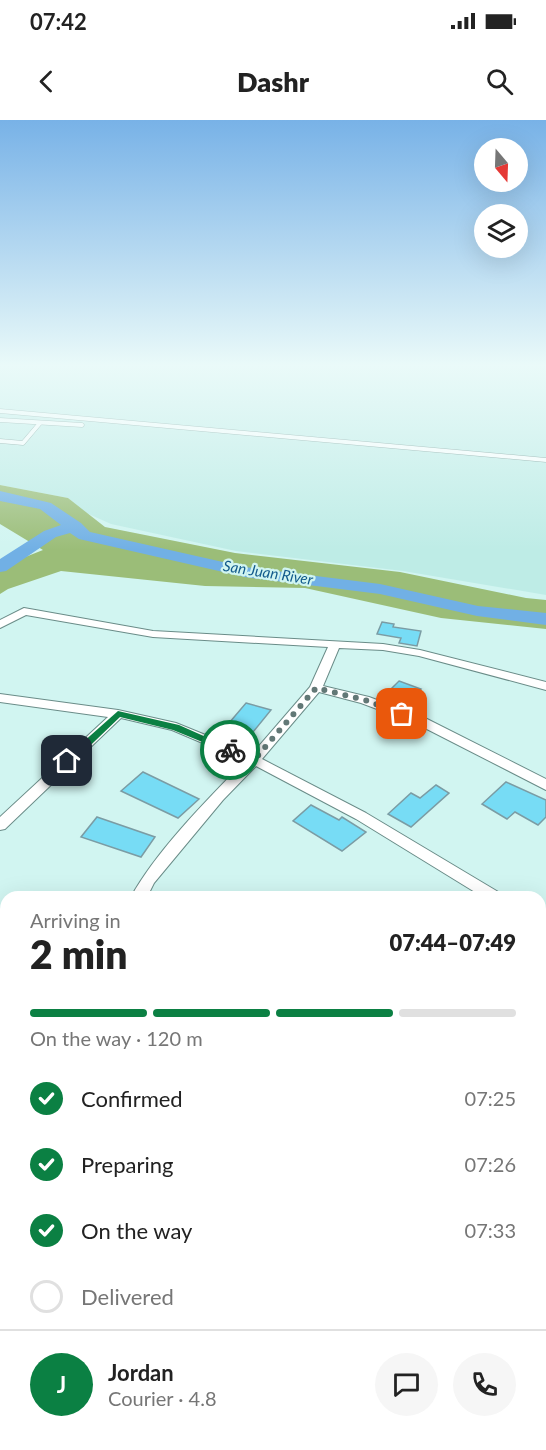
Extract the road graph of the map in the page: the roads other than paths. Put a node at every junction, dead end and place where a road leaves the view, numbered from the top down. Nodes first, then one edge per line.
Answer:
1 (38, 425) edge
2 (152, 425) edge
3 (0, 441) edge
4 (546, 460) edge
5 (0, 625) edge
6 (335, 644) junction
7 (546, 686) edge
8 (316, 688) junction
9 (0, 698) edge
10 (118, 714) junction
11 (254, 760) junction
12 (546, 785) edge
13 (0, 825) edge
14 (142, 891) edge
15 (478, 891) edge

1 - 3 lane
2 - 4 lane
5 - 6 street
6 - 7 street
6 - 8 street
8 - 11 street
8 - 12 street
9 - 10 street
10 - 11 street
10 - 13 street
11 - 14 street
11 - 15 street

